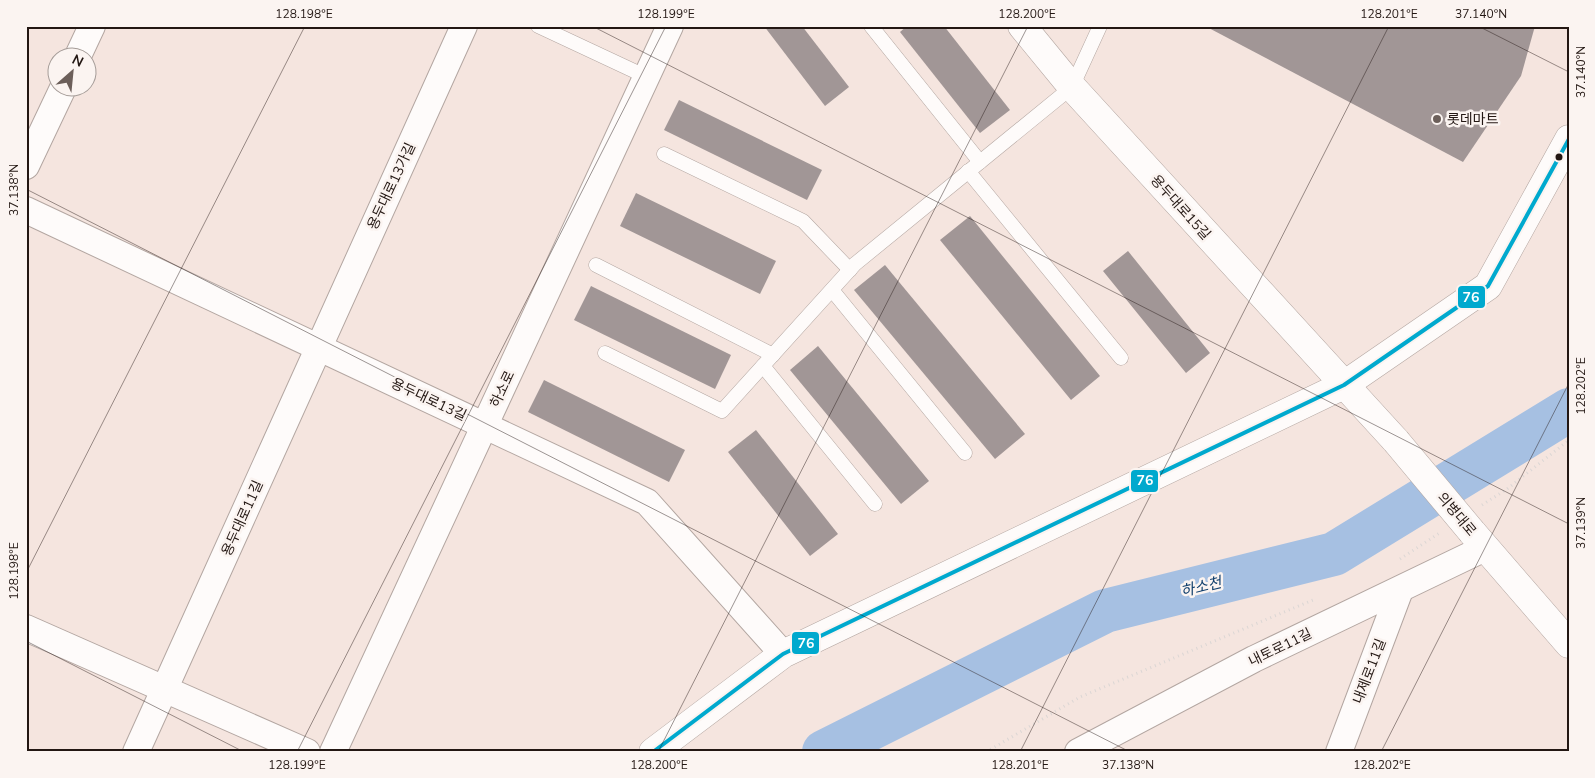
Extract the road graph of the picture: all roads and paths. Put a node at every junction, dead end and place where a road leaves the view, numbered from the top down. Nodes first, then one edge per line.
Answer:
1 (92, 26) edge
2 (464, 26) edge
3 (538, 26) edge
4 (670, 26) edge
5 (871, 26) edge
6 (1022, 26) edge
7 (1100, 26) edge
8 (82, 48) edge
9 (647, 77) junction
10 (1072, 87) junction
11 (58, 98) edge
12 (1569, 138) edge
13 (664, 154) dead end
14 (980, 162) junction
15 (26, 166) edge
16 (968, 171) junction
17 (26, 210) edge
18 (596, 265) dead end
19 (850, 270) junction
20 (832, 290) junction
21 (318, 347) junction
22 (605, 353) dead end
23 (773, 355) junction
24 (1121, 358) dead end
25 (763, 366) junction
26 (1344, 385) junction
27 (485, 425) junction
28 (1569, 440) edge
29 (965, 453) dead end
30 (875, 504) dead end
31 (1477, 530) junction
32 (1443, 531) dead end
33 (1394, 562) dead end
34 (1400, 590) junction
35 (1314, 600) dead end
36 (26, 628) edge
37 (1569, 644) edge
38 (783, 654) junction
39 (166, 690) junction
40 (136, 752) edge
41 (307, 752) edge
42 (333, 752) edge
43 (652, 752) edge
44 (986, 752) edge
45 (1078, 752) edge
46 (1338, 752) edge

1 - 8 street
2 - 21 street, 용두대로13가길
3 - 9 lane
4 - 9 street, 하소로
5 - 14 lane
6 - 10 street, 용두대로15길
7 - 10 lane
9 - 27 street, 하소로
10 - 14 lane
10 - 26 street, 용두대로15길
11 - 15 street
12 - 26 street
13 - 19 lane
14 - 16 lane
16 - 19 lane
16 - 24 lane
17 - 21 street, 용두대로13길
18 - 23 lane
19 - 20 lane
20 - 23 lane
20 - 29 lane
21 - 27 street, 용두대로13길
21 - 39 street, 용두대로11길
22 - 25 lane
23 - 25 lane
25 - 30 lane
26 - 31 street, 의병대로, bridge
26 - 38 street
27 - 38 street, 용두대로13길
27 - 42 street, 하소로
28 - 31 path
31 - 34 street, 내토로11길
31 - 37 street, 의병대로
32 - 33 path
34 - 45 street, 내토로11길
34 - 46 street, 내제로11길
35 - 44 path
36 - 39 street
38 - 43 street
39 - 40 street, 용두대로11길
39 - 41 street

